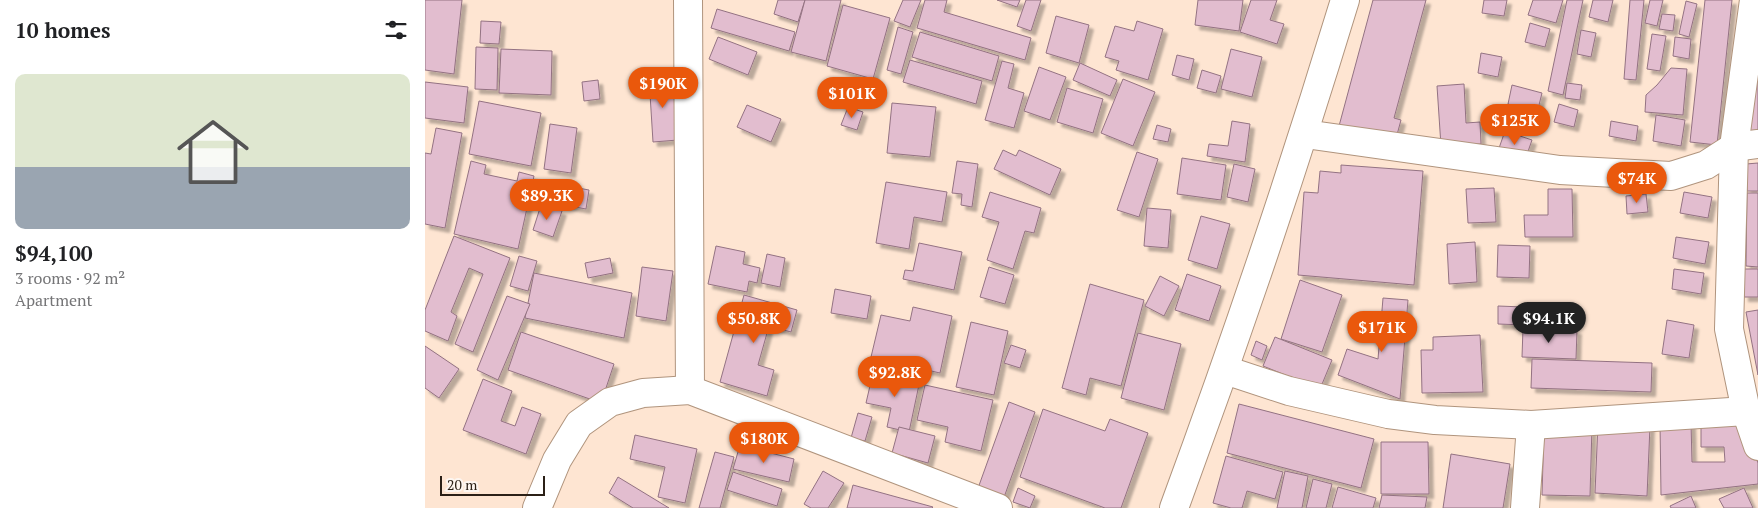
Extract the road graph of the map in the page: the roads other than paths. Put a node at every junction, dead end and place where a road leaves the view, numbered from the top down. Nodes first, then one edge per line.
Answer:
1 (688, 0) edge
2 (1345, 0) edge
3 (1754, 0) edge
4 (1305, 134) junction
5 (1746, 145) edge
6 (1225, 370) junction
7 (690, 390) junction
8 (1746, 410) junction
9 (1531, 425) junction
10 (1758, 446) edge
11 (537, 508) edge
12 (998, 508) edge
13 (1174, 508) edge
14 (1525, 508) edge

1 - 7 street
2 - 4 street
3 - 5 street
4 - 5 street
4 - 6 street
5 - 8 street
6 - 9 street
6 - 13 street
7 - 11 street
7 - 12 street
8 - 9 street
8 - 10 street
9 - 14 street

